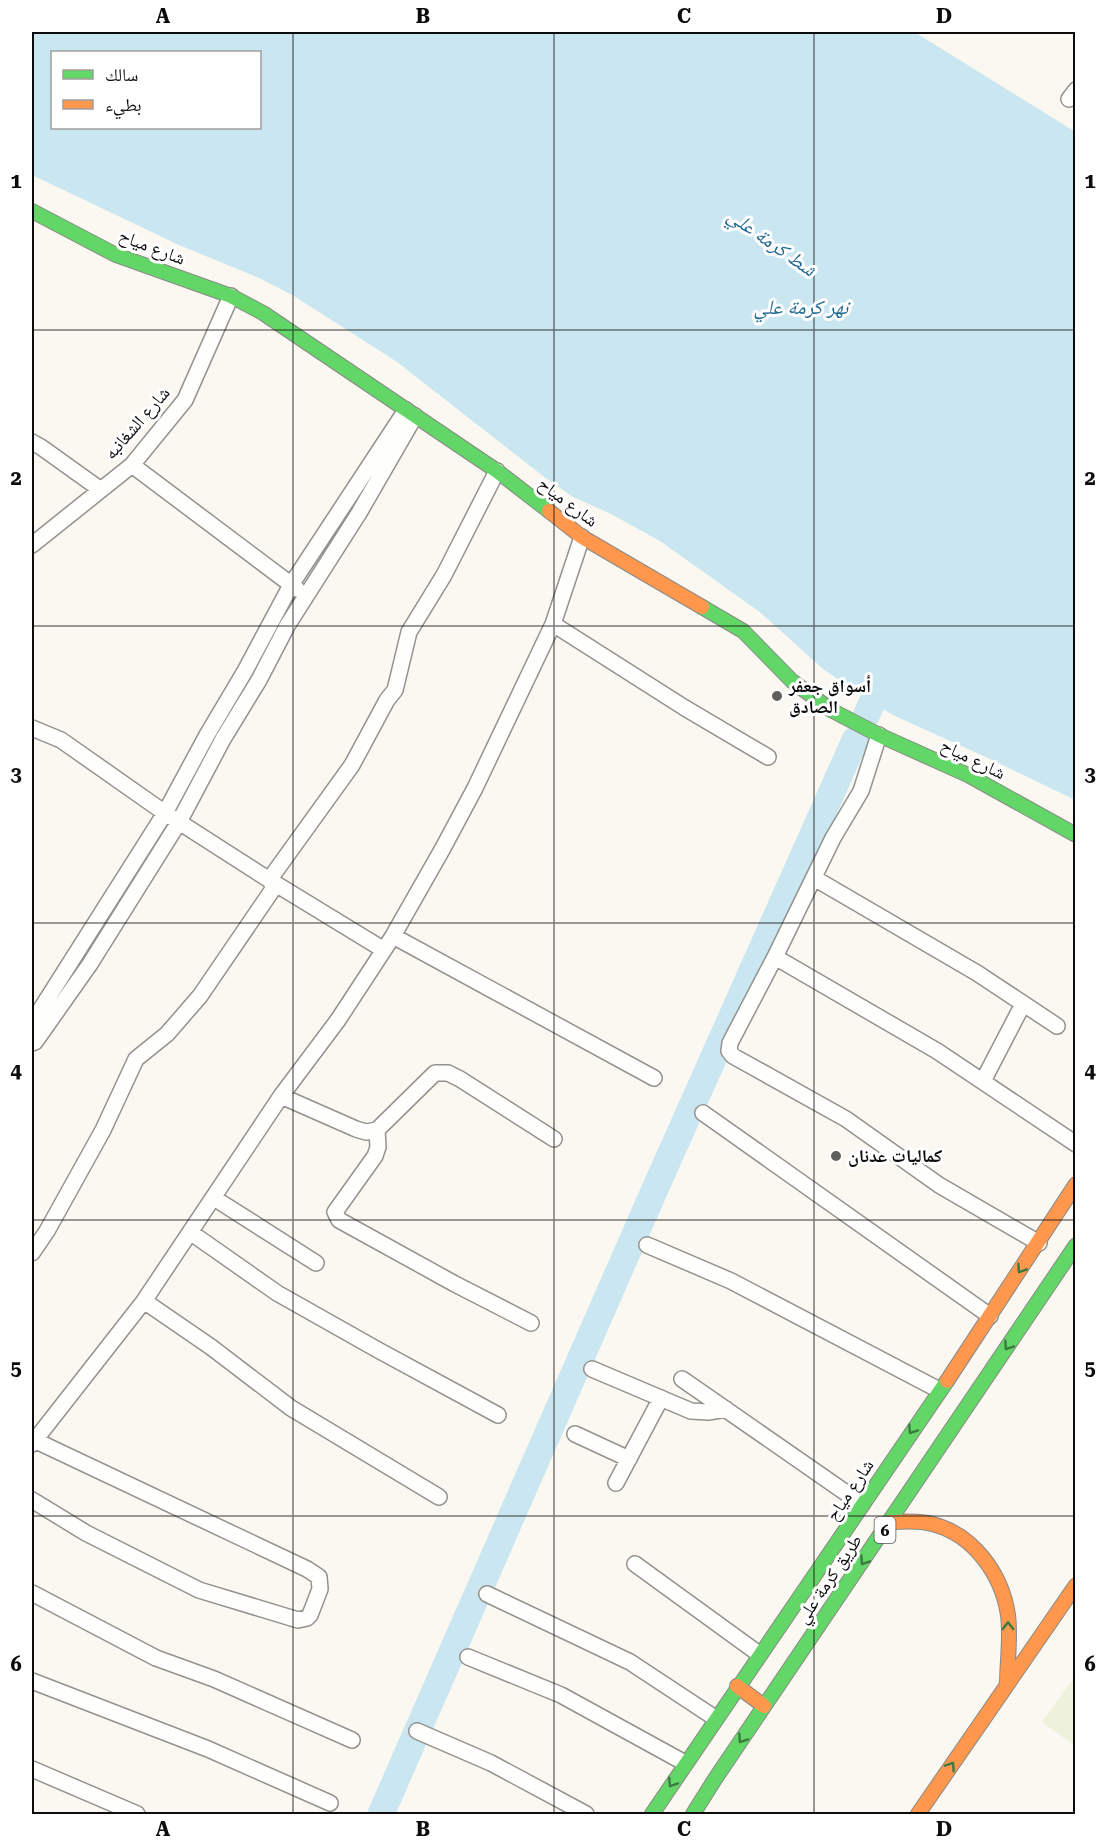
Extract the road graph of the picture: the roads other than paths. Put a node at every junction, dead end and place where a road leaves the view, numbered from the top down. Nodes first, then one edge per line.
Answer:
1 (32, 211) edge
2 (231, 296) junction
3 (411, 413) junction
4 (32, 442) edge
5 (132, 465) junction
6 (497, 471) junction
7 (101, 490) junction
8 (582, 537) junction
9 (32, 545) edge
10 (291, 585) junction
11 (306, 595) junction
12 (553, 624) junction
13 (32, 728) edge
14 (879, 735) junction
15 (768, 757) dead end
16 (165, 813) junction
17 (179, 822) junction
18 (1076, 835) edge
19 (814, 878) junction
20 (271, 881) junction
21 (393, 936) junction
22 (384, 950) junction
23 (75, 955) junction
24 (775, 957) junction
25 (90, 964) junction
26 (1023, 1004) junction
27 (32, 1023) edge
28 (1057, 1026) dead end
29 (32, 1043) edge
30 (654, 1078) dead end
31 (983, 1082) junction
32 (281, 1096) junction
33 (703, 1113) dead end
34 (377, 1130) junction
35 (554, 1139) dead end
36 (1076, 1144) edge
37 (1076, 1184) edge
38 (214, 1198) junction
39 (190, 1232) junction
40 (1039, 1243) junction
41 (646, 1245) dead end
42 (1076, 1245) edge
43 (32, 1253) edge
44 (316, 1263) dead end
45 (144, 1301) junction
46 (990, 1316) junction
47 (531, 1323) dead end
48 (592, 1369) dead end
49 (682, 1379) dead end
50 (939, 1390) junction
51 (661, 1398) junction
52 (726, 1409) junction
53 (498, 1414) dead end
54 (575, 1434) dead end
55 (32, 1441) edge
56 (629, 1459) junction
57 (616, 1483) dead end
58 (440, 1497) dead end
59 (32, 1500) edge
60 (862, 1504) junction
61 (890, 1522) junction
62 (635, 1564) dead end
63 (1076, 1585) edge
64 (32, 1593) edge
65 (487, 1594) dead end
66 (759, 1654) junction
67 (468, 1657) dead end
68 (32, 1681) edge
69 (1007, 1685) junction
70 (737, 1686) junction
71 (764, 1706) junction
72 (715, 1718) junction
73 (417, 1731) dead end
74 (352, 1740) dead end
75 (686, 1762) junction
76 (32, 1769) edge
77 (330, 1803) dead end
78 (137, 1815) edge
79 (586, 1815) edge
80 (652, 1815) edge
81 (693, 1815) edge
82 (918, 1815) edge

1 - 2 main road, شارع مياح
2 - 3 main road, شارع مياح
2 - 5 street, شارع الشغانبه
3 - 6 main road, شارع مياح
3 - 10 street
3 - 11 street
4 - 7 street
5 - 7 street, شارع الشغانبه
5 - 10 street
6 - 8 main road, شارع مياح
6 - 20 street
7 - 9 street, شارع الشغانبه
8 - 12 street
8 - 14 main road, شارع مياح
10 - 11 street
10 - 16 street
11 - 17 street
12 - 15 street
12 - 21 street
13 - 16 street
14 - 18 main road, شارع مياح
14 - 19 street
16 - 17 street
16 - 23 street
17 - 20 street
17 - 25 street
19 - 24 street
19 - 26 street
20 - 22 street
20 - 43 street
21 - 22 street
21 - 30 street
22 - 32 street
23 - 25 street
23 - 27 street
24 - 31 street
24 - 40 street
25 - 29 street
26 - 28 street
26 - 31 street
31 - 36 street
32 - 34 street
32 - 38 street
33 - 46 street
34 - 35 street
34 - 47 street
37 - 40 main road, شارع مياح
38 - 39 street
38 - 44 street
39 - 45 street
39 - 53 street
40 -> 46 main road, شارع مياح
41 - 50 street
42 -> 61 main road, طريق كرمة علي / 6
45 - 55 street
45 - 58 street
46 - 50 main road, شارع مياح
48 - 51 street
49 - 52 street
50 -> 60 main road, شارع مياح
51 - 52 street
51 - 56 street
52 - 60 street
54 - 56 street
55 - 59 street
56 - 57 street
60 - 66 main road, شارع مياح
69 -> 61 main road
61 -> 71 main road, طريق كرمة علي / 6
62 - 66 street
63 - 69 main road
64 - 74 street
65 - 72 street
66 - 70 main road, شارع مياح
67 - 75 street
68 - 77 street
82 -> 69 main road
70 - 71 main road
70 - 72 main road, شارع مياح
71 -> 81 main road, طريق كرمة علي / 6
72 - 75 main road, شارع مياح
73 - 79 street
75 -> 80 main road, شارع مياح
76 - 78 street

